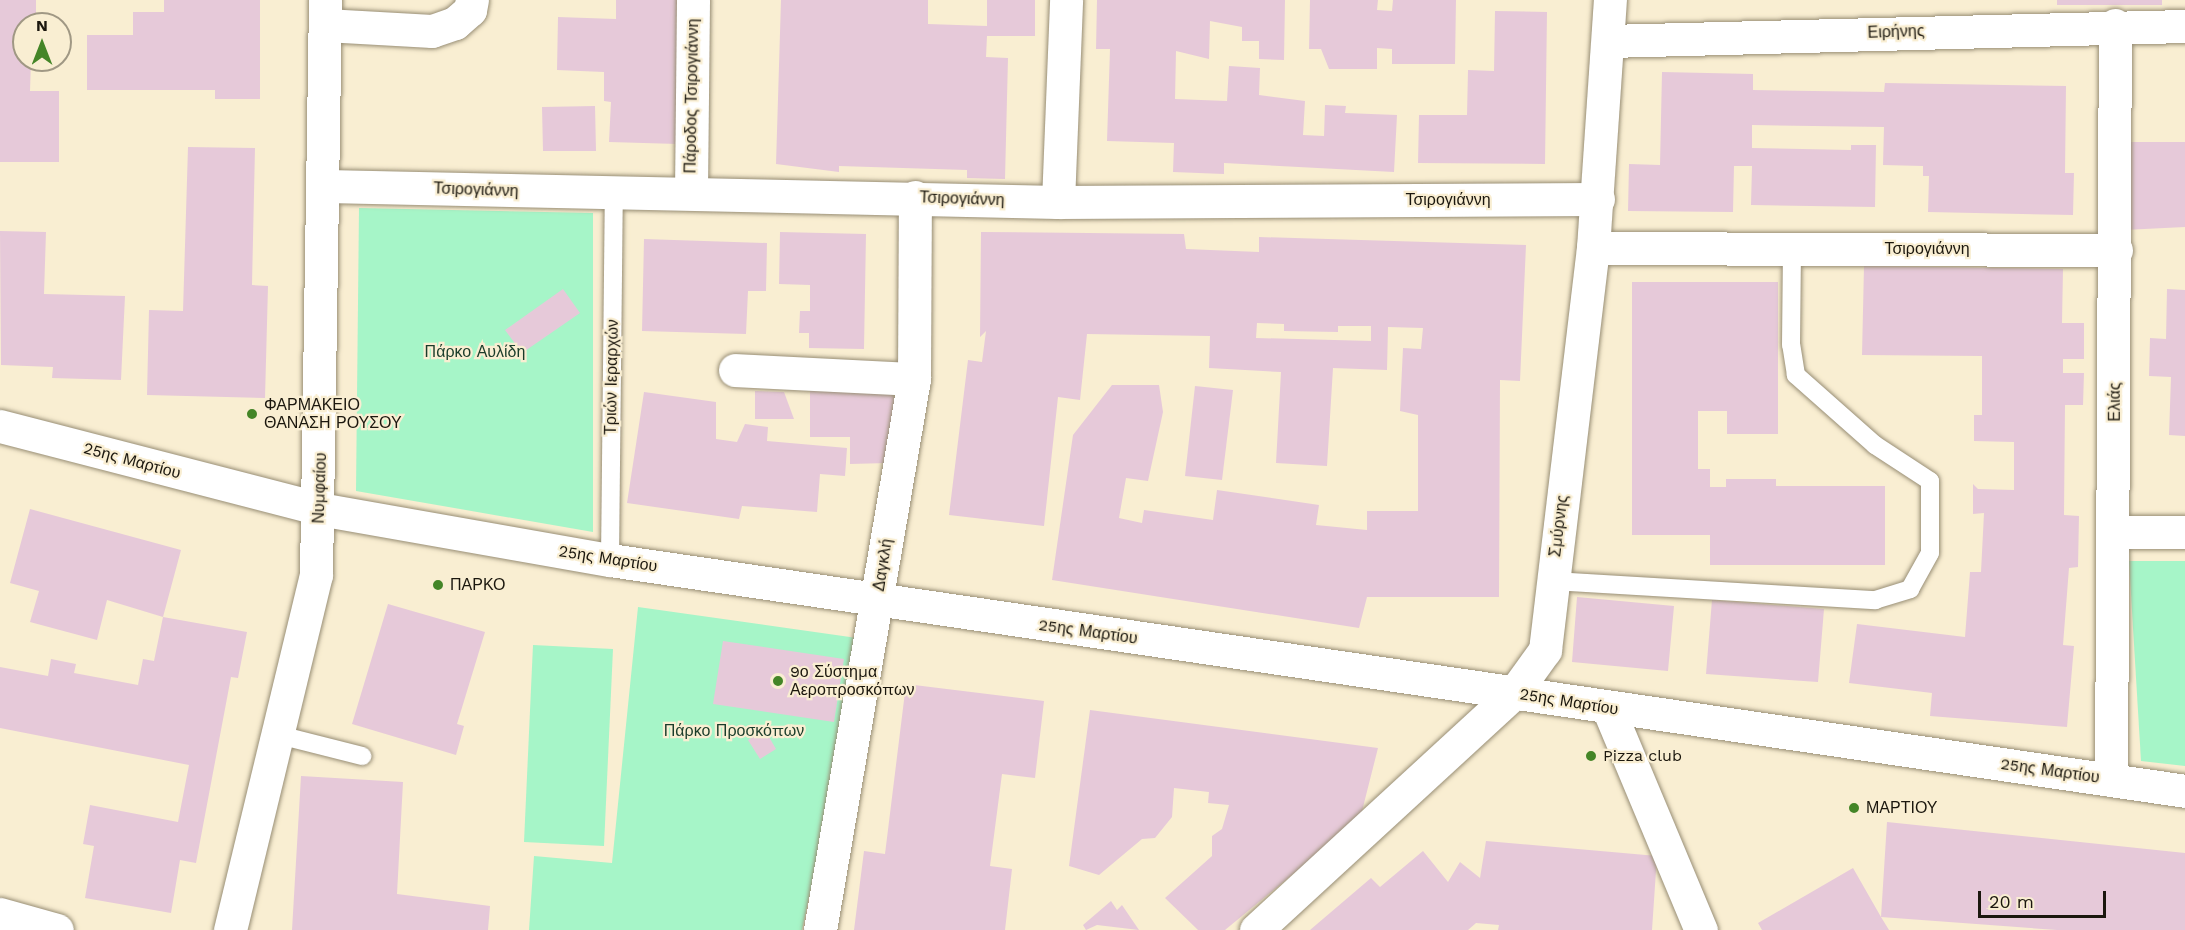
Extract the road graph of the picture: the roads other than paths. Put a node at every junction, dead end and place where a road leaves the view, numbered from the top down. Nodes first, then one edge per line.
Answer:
1 (472, 0) edge
2 (693, 0) edge
3 (1066, 0) edge
4 (1610, 0) edge
5 (325, 13) edge
6 (2174, 17) edge
7 (2115, 25) junction
8 (1608, 41) junction
9 (326, 186) junction
10 (691, 192) junction
11 (615, 194) junction
12 (915, 198) junction
13 (1598, 199) junction
14 (1058, 202) junction
15 (1593, 248) junction
16 (1792, 249) junction
17 (2116, 250) junction
18 (735, 370) dead end
19 (914, 379) junction
20 (0, 426) edge
21 (320, 509) junction
22 (2114, 532) junction
23 (2185, 532) edge
24 (610, 560) junction
25 (1553, 581) junction
26 (877, 601) junction
27 (1514, 693) junction
28 (1608, 708) junction
29 (279, 735) junction
30 (362, 756) dead end
31 (2111, 780) junction
32 (2185, 791) edge
33 (0, 914) edge
34 (57, 930) edge
35 (230, 930) edge
36 (820, 930) edge
37 (1256, 930) edge
38 (1701, 930) edge

1 - 5 street
2 - 10 street, Πάροδος Τσιρογιάννη
3 - 14 street
4 - 8 street, Σμύρνης
5 - 9 street, Νυμφαίου
6 - 7 street, Ειρήνης
7 - 8 street, Ειρήνης
7 - 17 street, Ελιάς
8 - 13 street, Σμύρνης
9 - 11 street, Τσιρογιάννη
9 - 21 street, Νυμφαίου
10 - 11 street, Τσιρογιάννη
10 - 12 street, Τσιρογιάννη
11 - 24 lane, Τριών Ιεραρχών
12 - 14 street, Τσιρογιάννη
12 - 19 street, Δαγκλή
13 - 14 street, Τσιρογιάννη
13 - 15 street, Σμύρνης
15 - 16 street, Τσιρογιάννη
15 - 25 street, Σμύρνης
16 - 17 street, Τσιρογιάννη
16 - 25 lane
17 - 22 street, Ελιάς
18 - 19 street
19 - 26 street, Δαγκλή
20 - 21 street, 25ης Μαρτίου
21 - 24 street, 25ης Μαρτίου
21 - 29 street, Νυμφαίου
22 - 23 street
22 - 31 street, Ελιάς
24 - 26 street, 25ης Μαρτίου
25 - 27 street, Σμύρνης
26 - 27 street, 25ης Μαρτίου
26 - 36 street, Δαγκλή
27 - 28 street, 25ης Μαρτίου
27 - 37 street, Σμύρνης
28 - 31 street, 25ης Μαρτίου
28 - 38 street
29 - 30 lane
29 - 35 street, Νυμφαίου
31 - 32 street, 25ης Μαρτίου
33 - 34 street

